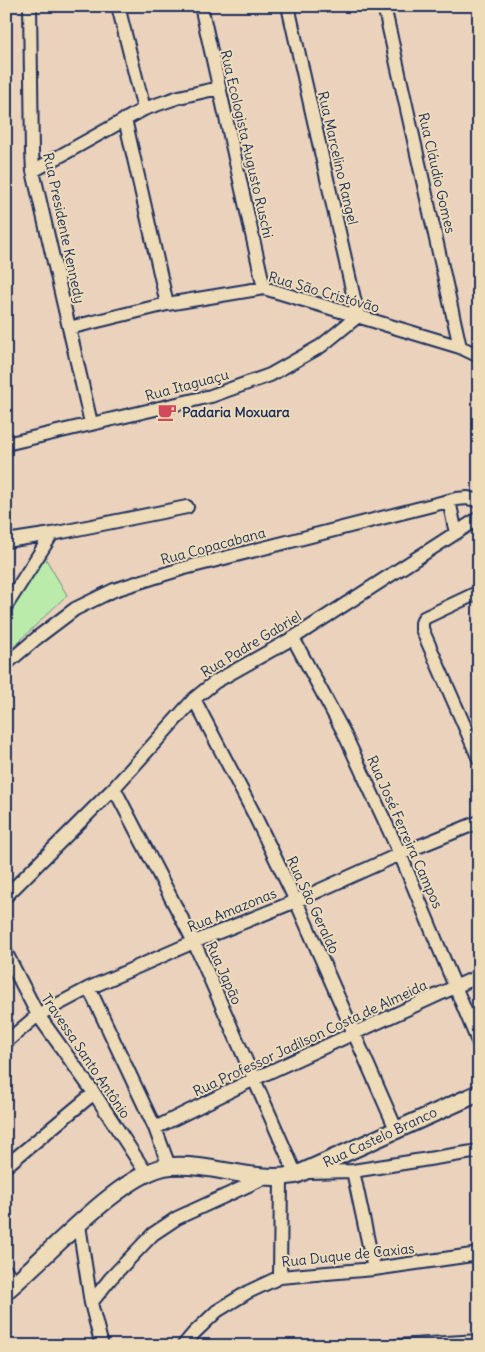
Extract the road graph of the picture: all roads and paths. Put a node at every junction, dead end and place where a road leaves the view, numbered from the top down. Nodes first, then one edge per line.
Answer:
1 (30, 6) edge
2 (118, 6) edge
3 (201, 6) edge
4 (288, 6) edge
5 (384, 6) edge
6 (219, 88) junction
7 (144, 109) junction
8 (125, 119) junction
9 (33, 171) junction
10 (264, 288) junction
11 (168, 304) junction
12 (358, 316) junction
13 (70, 328) junction
14 (460, 347) junction
15 (479, 356) edge
16 (91, 423) junction
17 (6, 444) edge
18 (449, 501) junction
19 (479, 501) edge
20 (187, 507) dead end
21 (479, 518) edge
22 (456, 533) junction
23 (52, 534) junction
24 (6, 540) edge
25 (479, 592) edge
26 (6, 606) edge
27 (293, 638) junction
28 (6, 664) edge
29 (194, 699) junction
30 (479, 759) edge
31 (114, 788) junction
32 (479, 822) edge
33 (400, 854) junction
34 (6, 896) edge
35 (296, 901) junction
36 (194, 942) junction
37 (6, 952) edge
38 (479, 976) edge
39 (454, 987) junction
40 (90, 988) junction
41 (38, 1015) junction
42 (355, 1033) junction
43 (6, 1042) edge
44 (479, 1044) edge
45 (254, 1079) junction
46 (479, 1092) edge
47 (94, 1093) junction
48 (155, 1128) junction
49 (396, 1129) junction
50 (479, 1151) edge
51 (6, 1166) edge
52 (170, 1166) junction
53 (353, 1171) junction
54 (146, 1173) junction
55 (287, 1175) junction
56 (79, 1225) junction
57 (479, 1254) edge
58 (374, 1269) junction
59 (280, 1277) junction
60 (9, 1282) edge
61 (91, 1303) junction
62 (479, 1341) edge
63 (102, 1346) edge
64 (184, 1346) edge
65 (397, 1346) edge

1 - 9 street, Rua Presidente Kennedy
2 - 7 street
3 - 6 street, Rua Ecologista Augusto Ruschi
4 - 12 street, Rua Marcelino Rangel
5 - 14 street, Rua Cláudio Gomes
6 - 7 street
6 - 10 street, Rua Ecologista Augusto Ruschi
7 - 8 street
8 - 9 street
8 - 11 street
9 - 13 street, Rua Presidente Kennedy
10 - 11 street, Rua São Cristóvão
10 - 12 street, Rua São Cristóvão
11 - 13 street, Rua São Cristóvão
12 - 14 street, Rua São Cristóvão
12 - 16 street, Rua Itaguaçu
13 - 16 street, Rua Presidente Kennedy
14 - 15 street, Rua São Cristóvão
16 - 17 street, Rua Itaguaçu
18 - 19 street, Rua Copacabana
18 - 22 street
18 - 28 street, Rua Copacabana
20 - 23 street
21 - 22 street, Rua Padre Gabriel
22 - 27 street, Rua Padre Gabriel
23 - 24 street
23 - 26 street
25 - 30 street
27 - 29 street, Rua Padre Gabriel
27 - 33 street, Rua José Ferreira Campos
29 - 31 street, Rua Padre Gabriel
29 - 35 street, Rua São Geraldo
31 - 34 street, Rua Padre Gabriel
31 - 36 street, Rua Japão
32 - 33 street, Rua Amazonas
33 - 35 street, Rua Amazonas
33 - 39 street, Rua José Ferreira Campos
35 - 36 street, Rua Amazonas
35 - 42 street, Rua São Geraldo
36 - 40 street, Rua Amazonas
36 - 45 street, Rua Japão
37 - 41 street, Travessa Santo Antônio
38 - 39 street, Rua Professor Jadilson Costa de Almeida
39 - 42 street, Rua Professor Jadilson Costa de Almeida
39 - 44 street, Rua José Ferreira Campos
40 - 41 street, Rua Amazonas
40 - 48 street
41 - 43 street, Rua Amazonas
41 - 47 street, Travessa Santo Antônio
42 - 45 street, Rua Professor Jadilson Costa de Almeida
42 - 49 street, Rua São Geraldo
45 - 48 street, Rua Professor Jadilson Costa de Almeida
45 - 55 street, Rua Japão
46 - 49 street, Rua Castelo Branco
47 - 51 street
47 - 54 street, Travessa Santo Antônio
48 - 52 street
49 - 55 street, Rua Castelo Branco
50 - 53 street
52 - 54 street
52 - 55 street
53 - 55 street
53 - 58 street
54 - 56 street
55 - 59 street, Rua Japão
55 - 61 street
56 - 60 street
56 - 61 street
57 - 58 street, Rua Duque de Caxias
58 - 59 street, Rua Duque de Caxias
59 - 64 street, Rua Duque de Caxias
61 - 63 street
62 - 65 street

